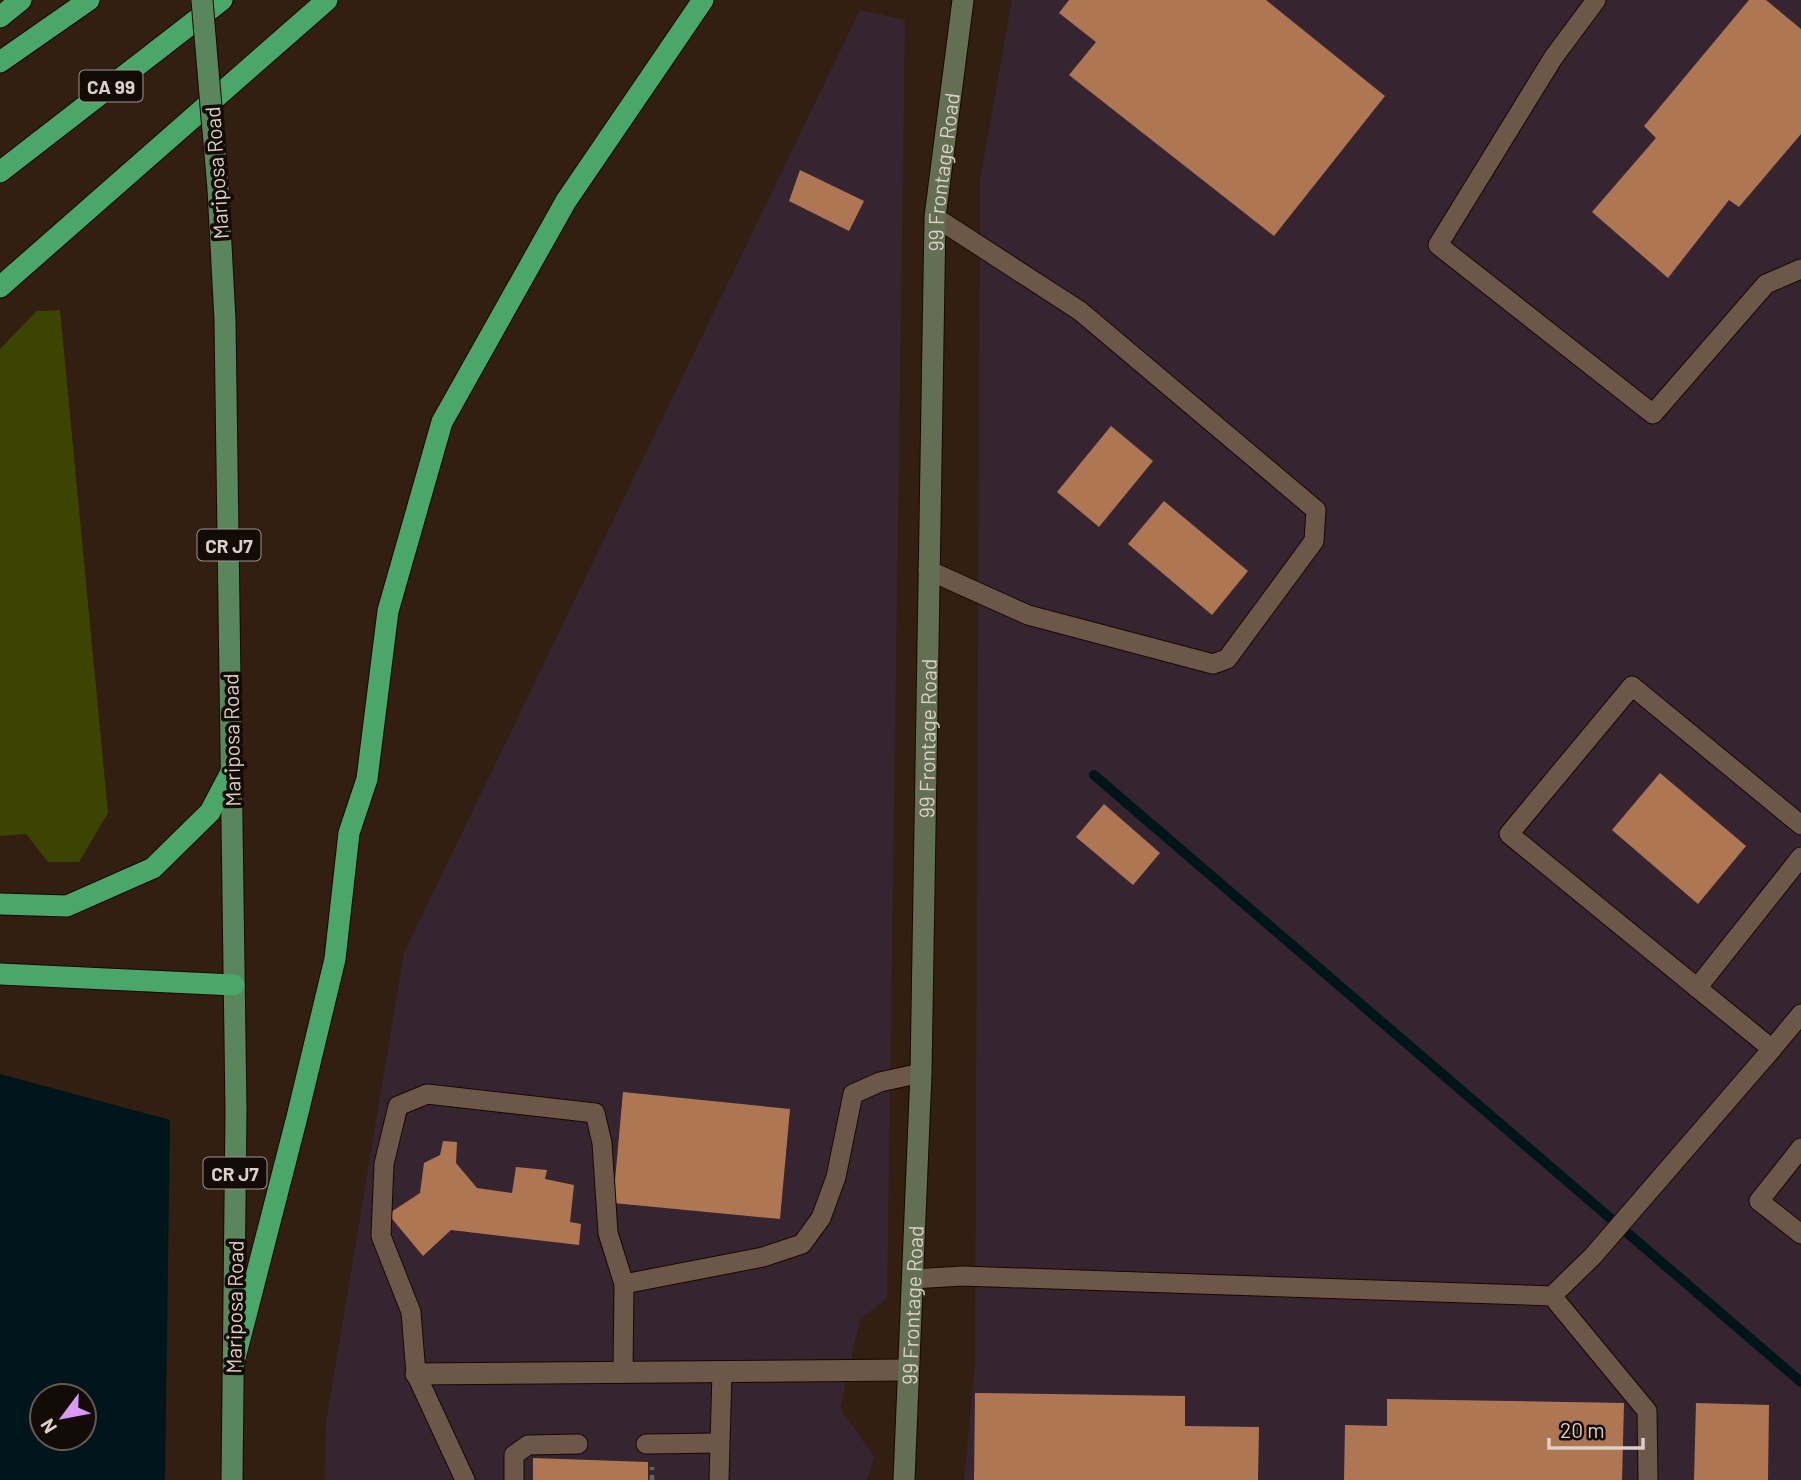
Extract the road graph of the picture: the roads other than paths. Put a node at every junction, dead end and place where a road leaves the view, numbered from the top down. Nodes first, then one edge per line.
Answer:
1 (21, 0) edge
2 (89, 0) edge
3 (202, 0) edge
4 (222, 0) edge
5 (327, 0) edge
6 (704, 0) edge
7 (963, 0) edge
8 (1596, 0) edge
9 (0, 17) edge
10 (0, 62) edge
11 (0, 172) edge
12 (935, 217) junction
13 (1801, 269) edge
14 (0, 287) edge
15 (928, 570) junction
16 (232, 770) junction
17 (1801, 825) edge
18 (1801, 857) edge
19 (0, 904) edge
20 (0, 974) edge
21 (234, 985) junction
22 (1697, 988) junction
23 (1801, 1014) edge
24 (1772, 1049) junction
25 (921, 1073) junction
26 (1801, 1148) edge
27 (1801, 1234) edge
28 (912, 1279) junction
29 (624, 1284) junction
30 (1552, 1296) junction
31 (234, 1362) junction
32 (908, 1370) junction
33 (623, 1372) junction
34 (722, 1372) junction
35 (416, 1374) junction
36 (719, 1443) junction
37 (578, 1444) dead end
38 (646, 1444) dead end
39 (232, 1480) edge
40 (465, 1480) edge
41 (514, 1480) edge
42 (719, 1480) edge
43 (904, 1480) edge
44 (1648, 1480) edge

1 - 9 highway
2 - 10 highway
3 - 16 main road, Mariposa Road / CR J7, bridge
4 - 11 highway, CA 99
5 - 14 highway
6 - 31 highway
7 - 12 street, 99 Frontage Road
8 - 13 lane
12 - 15 street, 99 Frontage Road
12 - 15 lane
15 - 25 street, 99 Frontage Road
16 - 19 highway
16 - 21 main road, Mariposa Road / CR J7
17 - 22 lane
18 - 22 lane
20 - 21 highway
21 - 31 main road, Mariposa Road / CR J7
22 - 24 lane
23 - 24 lane
24 - 30 lane
25 - 28 street, 99 Frontage Road
25 - 29 lane
26 - 27 lane
28 - 30 lane
28 - 32 street, 99 Frontage Road
29 - 33 lane
29 - 35 lane
30 - 44 lane
31 - 39 main road, Mariposa Road / CR J7
32 - 34 street
32 - 43 street, 99 Frontage Road
33 - 34 street
33 - 35 street
34 - 36 lane
35 - 40 lane
36 - 38 lane
36 - 42 lane
37 - 41 lane

